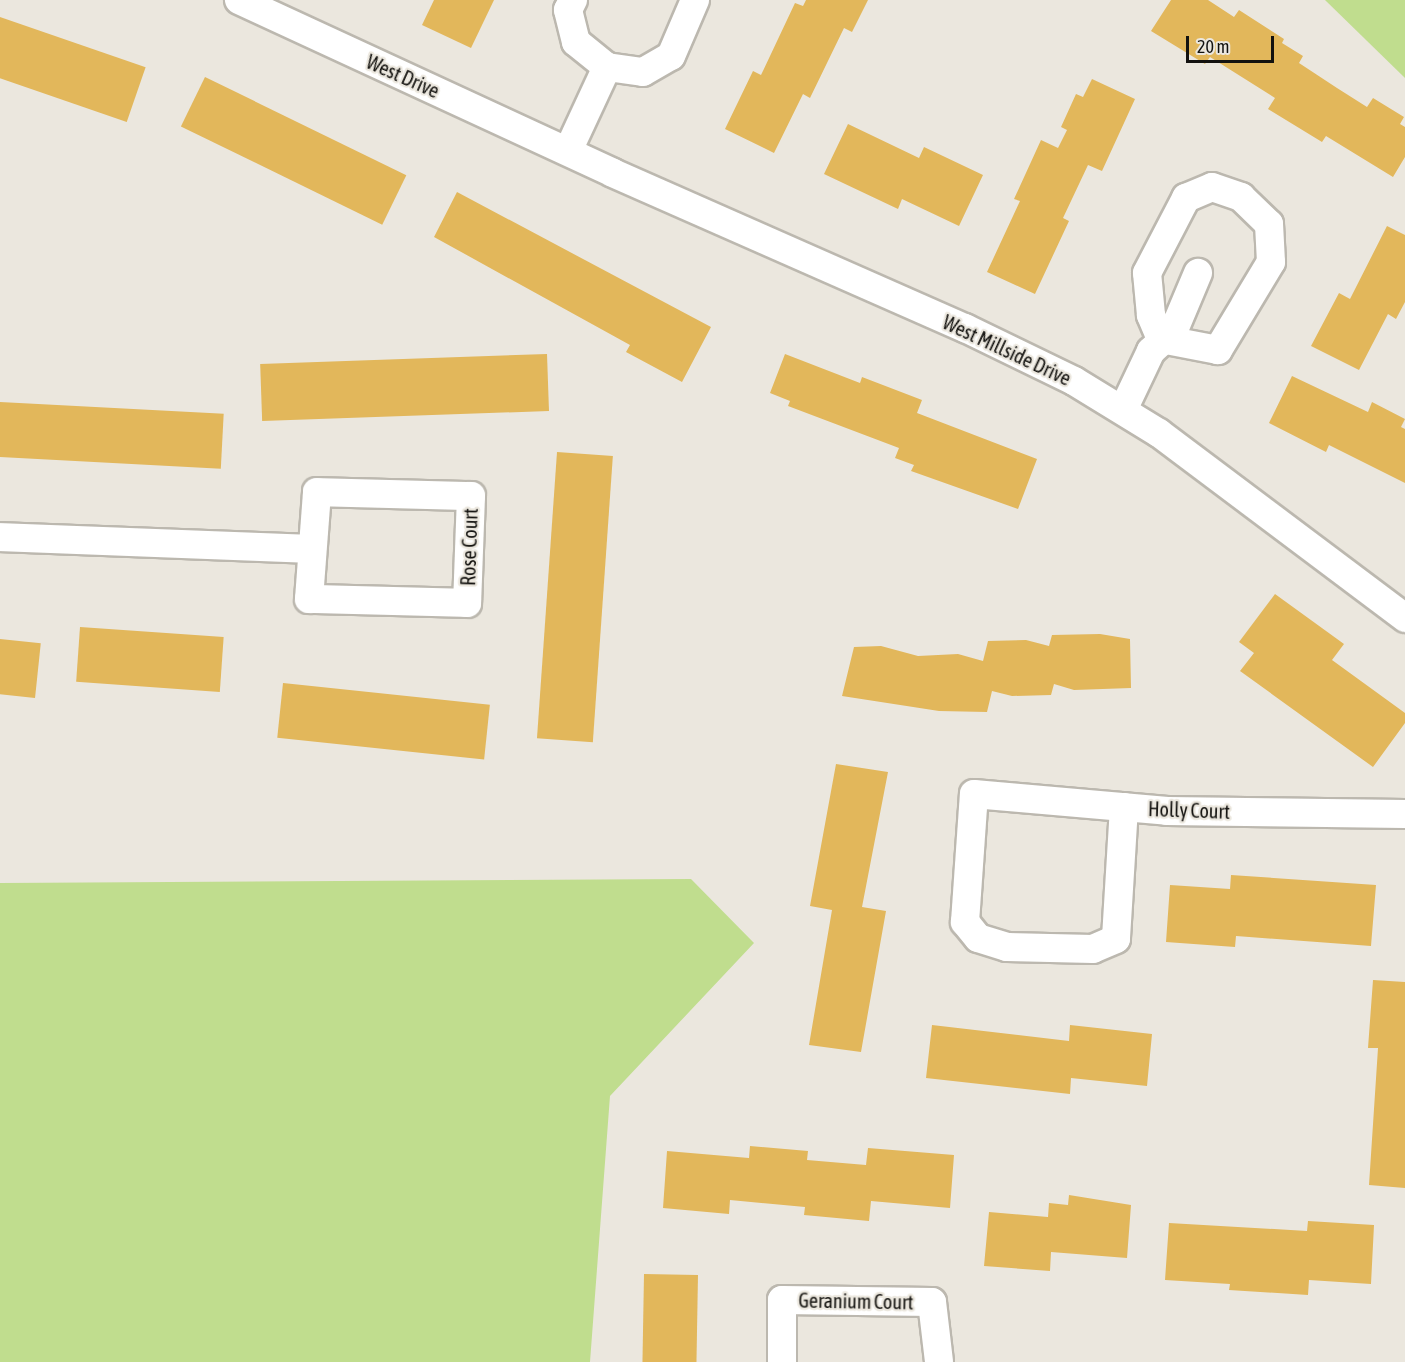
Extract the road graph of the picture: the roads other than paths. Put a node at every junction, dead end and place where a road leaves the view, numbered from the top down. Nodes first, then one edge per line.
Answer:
1 (239, 0) edge
2 (573, 0) edge
3 (695, 0) edge
4 (606, 67) junction
5 (567, 151) junction
6 (1198, 273) dead end
7 (1161, 339) junction
8 (1123, 411) junction
9 (0, 537) edge
10 (312, 549) junction
11 (1405, 618) edge
12 (1124, 807) junction
13 (1405, 814) edge
14 (782, 1362) edge
15 (939, 1362) edge

1 - 5 street, West Drive
2 - 4 street
3 - 4 street
4 - 5 street
5 - 8 street, West Millside Drive
6 - 7 street
7 - 7 street
7 - 8 street
8 - 11 street, West Millside Drive
9 - 10 street
10 - 10 street, Rose Court
12 - 12 street, Holly Court
12 - 13 street, Holly Court
14 - 15 street, Geranium Court

